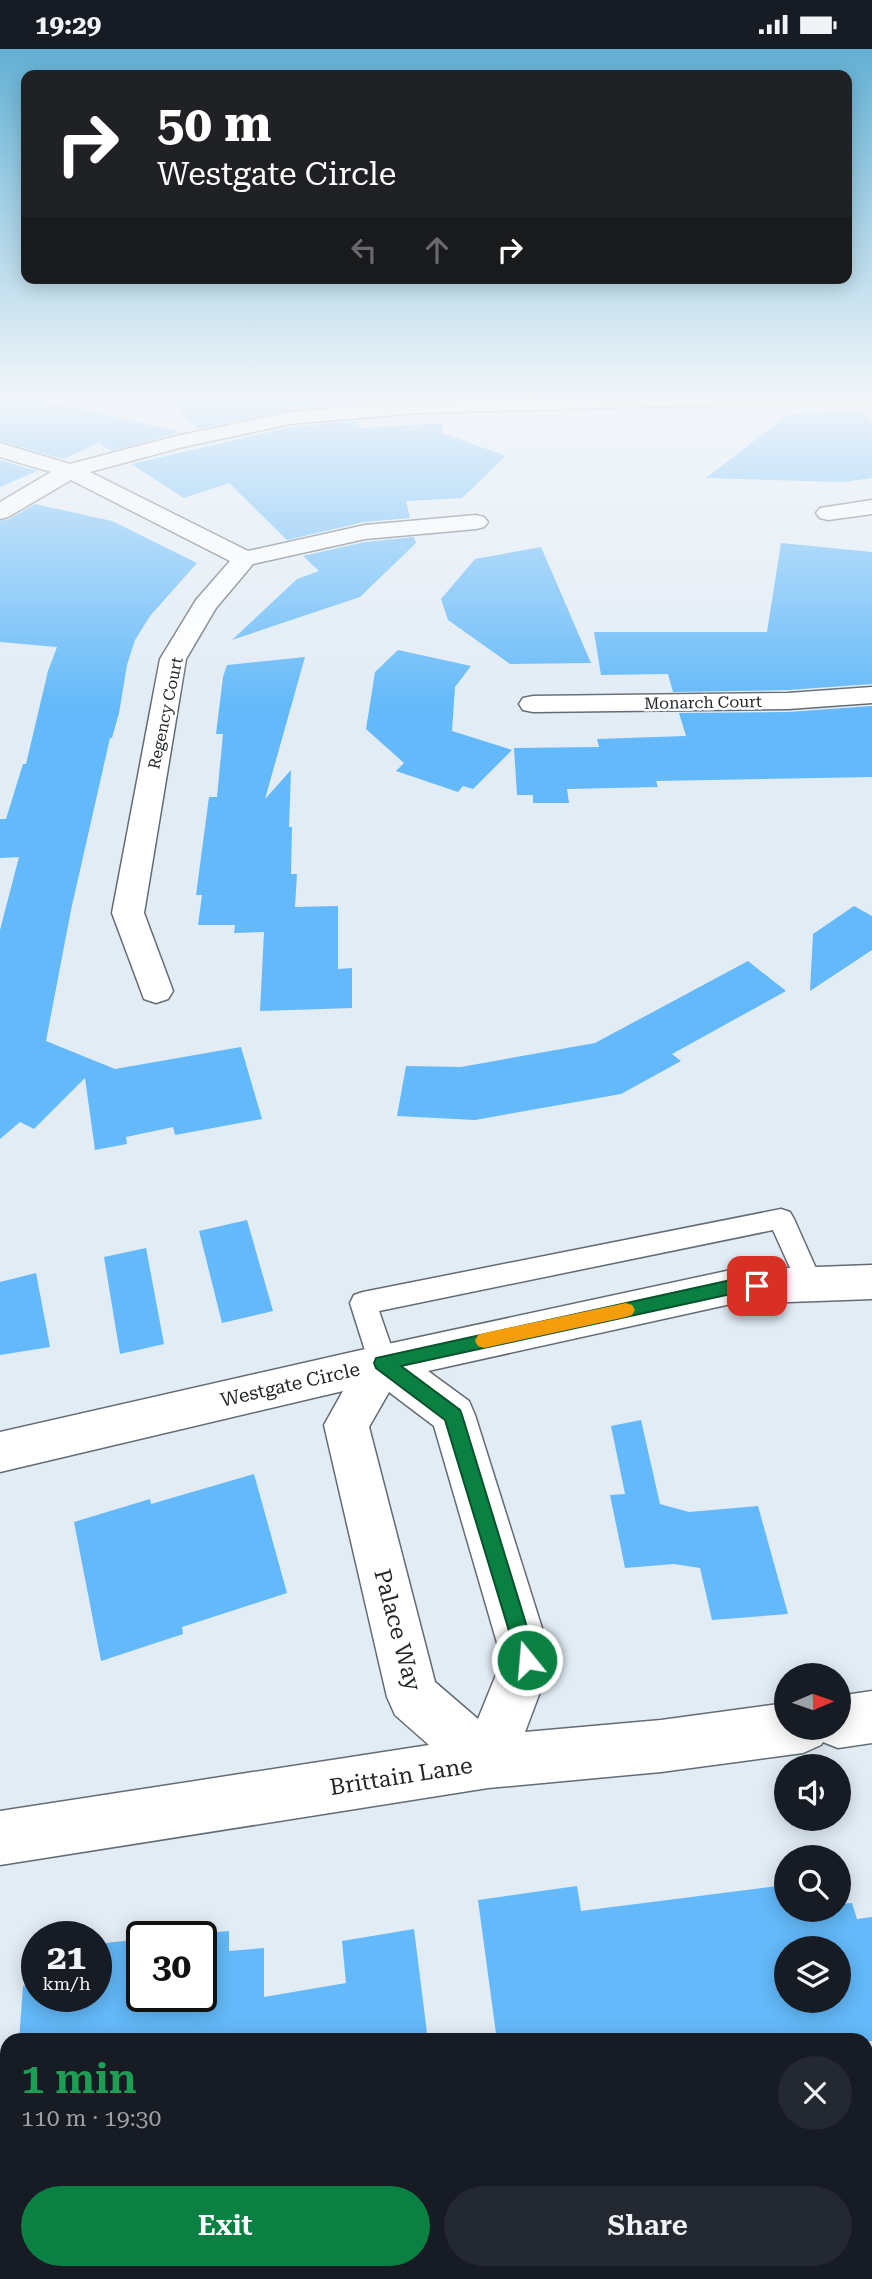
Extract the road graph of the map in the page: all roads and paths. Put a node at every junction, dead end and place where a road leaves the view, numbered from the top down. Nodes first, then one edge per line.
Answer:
1 (22, 499) edge
2 (126, 499) edge
3 (872, 507) edge
4 (0, 512) edge
5 (828, 513) dead end
6 (476, 522) dead end
7 (245, 559) junction
8 (872, 695) edge
9 (533, 704) dead end
10 (156, 991) dead end
11 (872, 1282) edge
12 (810, 1284) junction
13 (383, 1363) junction
14 (0, 1452) edge
15 (872, 1717) edge
16 (851, 1720) edge
17 (774, 1731) edge
18 (488, 1762) junction
19 (0, 1838) edge

1 - 4 street
2 - 7 street
3 - 5 street
6 - 7 street
7 - 10 street, Regency Court
8 - 9 street, Monarch Court
11 - 12 street, Westgate Circle
12 - 13 street, Westgate Circle
12 - 13 lane
13 - 14 street, Westgate Circle
13 - 18 street, Palace Way
13 - 18 street
15 - 16 street
17 - 18 street, Brittain Lane
18 - 19 street, Brittain Lane

